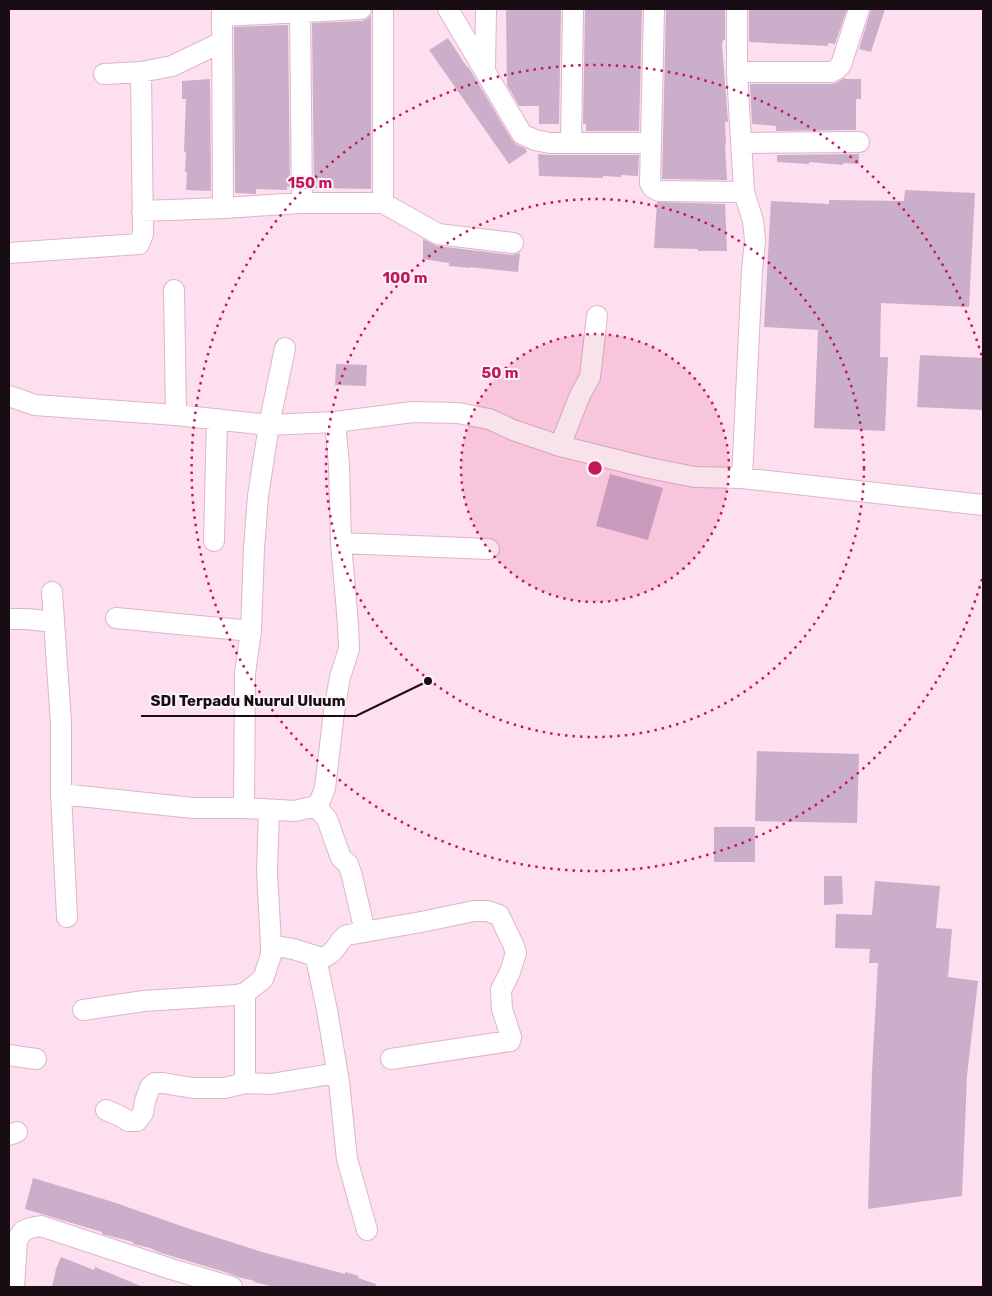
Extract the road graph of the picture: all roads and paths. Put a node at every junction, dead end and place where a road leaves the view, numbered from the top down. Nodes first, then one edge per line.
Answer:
1 (361, 9) edge
2 (383, 9) edge
3 (448, 9) edge
4 (486, 9) edge
5 (572, 9) edge
6 (654, 9) edge
7 (737, 9) edge
8 (858, 9) edge
9 (300, 10) edge
10 (222, 12) edge
11 (222, 42) junction
12 (485, 70) junction
13 (141, 72) junction
14 (737, 72) junction
15 (104, 74) dead end
16 (571, 142) junction
17 (859, 142) dead end
18 (650, 143) junction
19 (741, 143) junction
20 (744, 192) junction
21 (302, 203) junction
22 (383, 203) junction
23 (223, 208) junction
24 (142, 211) junction
25 (514, 243) dead end
26 (9, 252) edge
27 (174, 290) dead end
28 (597, 316) dead end
29 (285, 348) dead end
30 (9, 396) edge
31 (176, 415) junction
32 (217, 419) junction
33 (335, 422) junction
34 (269, 425) junction
35 (560, 446) junction
36 (742, 478) junction
37 (983, 505) edge
38 (214, 541) dead end
39 (341, 543) junction
40 (488, 549) dead end
41 (52, 592) dead end
42 (116, 618) dead end
43 (9, 620) edge
44 (54, 622) junction
45 (251, 631) junction
46 (61, 794) junction
47 (316, 806) junction
48 (244, 808) junction
49 (269, 810) junction
50 (67, 917) dead end
51 (365, 932) junction
52 (272, 944) junction
53 (322, 958) junction
54 (245, 993) junction
55 (83, 1010) dead end
56 (9, 1055) edge
57 (391, 1059) dead end
58 (36, 1060) dead end
59 (337, 1073) junction
60 (245, 1083) junction
61 (106, 1110) dead end
62 (367, 1230) dead end
63 (14, 1287) edge
64 (232, 1287) edge

1 - 9 street
2 - 22 street
3 - 12 street
4 - 12 street
5 - 16 street
6 - 18 street
7 - 14 street
8 - 14 street
9 - 10 street
9 - 21 street
10 - 11 street
11 - 13 street
11 - 23 street
12 - 16 street
13 - 15 street
13 - 24 street
14 - 19 street
16 - 18 street
17 - 19 street
18 - 20 street
19 - 20 street
20 - 36 street
21 - 22 street
21 - 23 street
22 - 25 street
23 - 24 street
24 - 26 street
27 - 31 street
28 - 35 street
29 - 34 street
30 - 31 street
31 - 32 street
32 - 34 street
32 - 38 street
33 - 34 street
33 - 35 street
33 - 39 street
34 - 45 street
35 - 36 street
36 - 37 street
39 - 40 street
39 - 47 street
41 - 44 street
42 - 45 street
43 - 44 street
44 - 46 street
45 - 48 street
46 - 48 street
46 - 50 street
47 - 49 street
47 - 51 street
48 - 49 street
49 - 52 street
51 - 53 street
51 - 57 street
52 - 53 street
52 - 54 street
53 - 59 street
54 - 55 street
54 - 60 street
56 - 58 street
59 - 60 street
59 - 62 street
60 - 61 street
63 - 64 street

